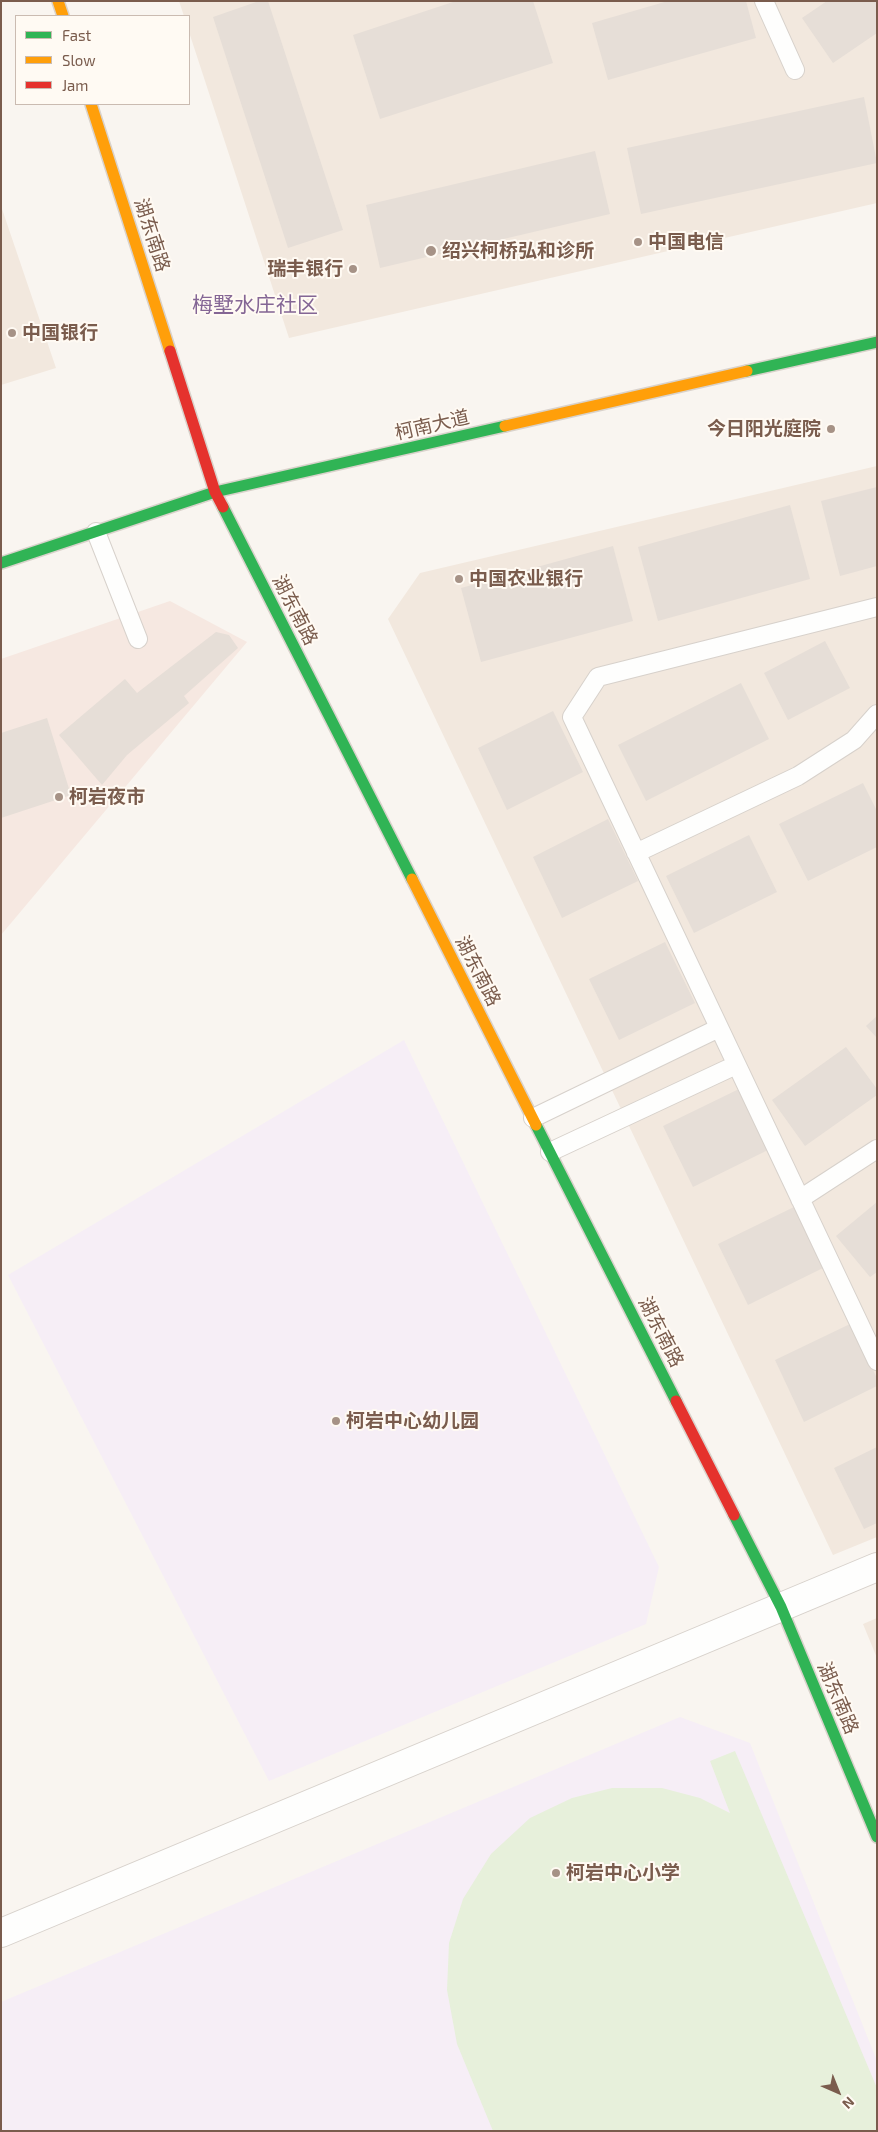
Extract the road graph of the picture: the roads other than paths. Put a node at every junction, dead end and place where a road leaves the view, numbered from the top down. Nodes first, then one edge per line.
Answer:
1 (58, 1) edge
2 (764, 1) edge
3 (63, 15) edge
4 (795, 70) dead end
5 (91, 105) edge
6 (877, 342) edge
7 (215, 492) junction
8 (96, 532) junction
9 (1, 563) edge
10 (877, 607) edge
11 (138, 639) dead end
12 (877, 714) edge
13 (636, 853) junction
14 (719, 1028) junction
15 (736, 1065) junction
16 (534, 1118) junction
17 (877, 1149) edge
18 (550, 1152) junction
19 (800, 1199) junction
20 (877, 1362) edge
21 (877, 1567) edge
22 (781, 1607) junction
23 (877, 1837) edge
24 (1, 1932) edge

1 - 3 street
2 - 4 lane
5 - 7 street, 湖东南路
6 - 7 street, 柯南大道
7 - 8 street, 柯南大道
7 - 16 street, 湖东南路
8 - 9 street, 柯南大道
8 - 11 lane
10 - 13 lane
12 - 13 lane
13 - 14 lane
14 - 15 lane
14 - 16 lane
15 - 18 lane
15 - 19 lane
16 - 18 street, 湖东南路
17 - 19 lane
18 - 22 street, 湖东南路
19 - 20 lane
21 - 22 street
22 - 23 street, 湖东南路
22 - 24 street

